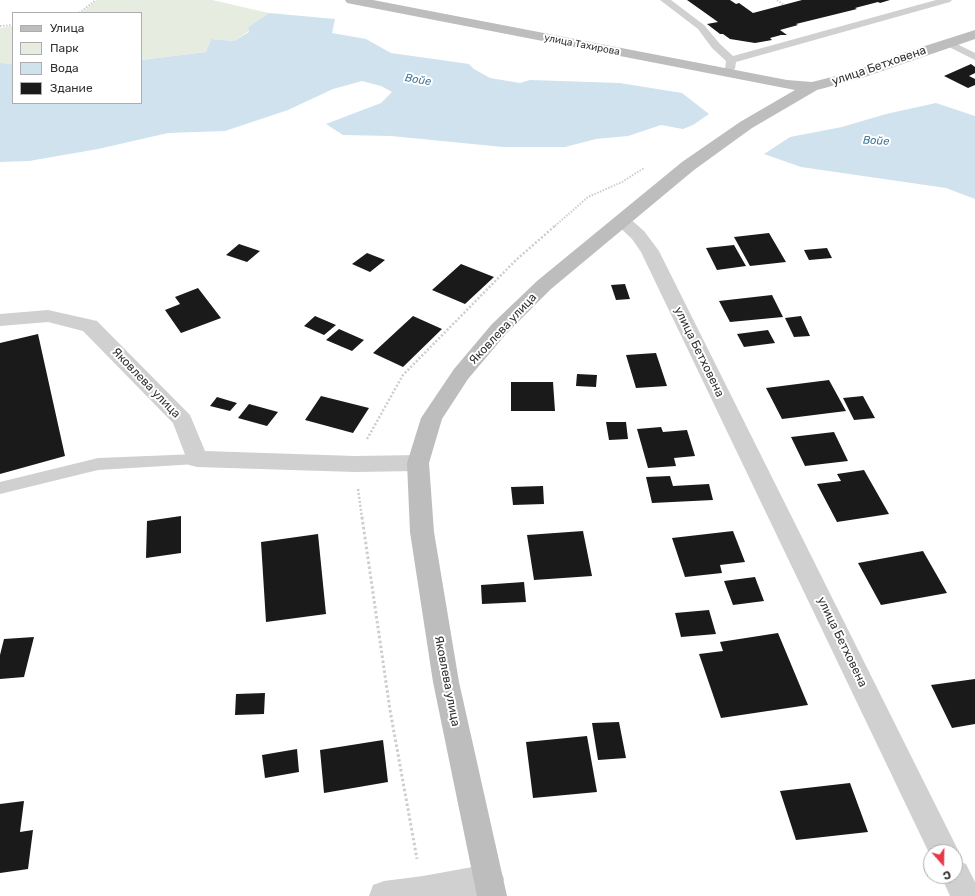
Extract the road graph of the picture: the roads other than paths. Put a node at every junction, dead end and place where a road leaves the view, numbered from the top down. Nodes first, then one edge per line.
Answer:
1 (352, 0) edge
2 (665, 0) edge
3 (948, 0) edge
4 (975, 34) edge
5 (947, 42) junction
6 (975, 57) edge
7 (730, 67) junction
8 (812, 87) junction
9 (622, 222) junction
10 (0, 320) edge
11 (198, 459) junction
12 (418, 463) junction
13 (0, 488) edge
14 (940, 844) edge
15 (960, 884) edge
16 (491, 887) edge
17 (384, 896) edge
18 (966, 896) edge

1 - 7 street, улица Тахирова
2 - 7 lane
3 - 7 lane
4 - 5 street, улица Бетховена
5 - 6 lane
5 - 8 street, улица Бетховена
7 - 8 street, улица Тахирова
8 - 9 street, улица Бетховена
9 - 12 street, Яковлева улица
9 - 14 street, улица Бетховена
10 - 11 street, Яковлева улица
11 - 12 street
11 - 13 lane
12 - 16 street, Яковлева улица
15 - 18 street
16 - 17 street

